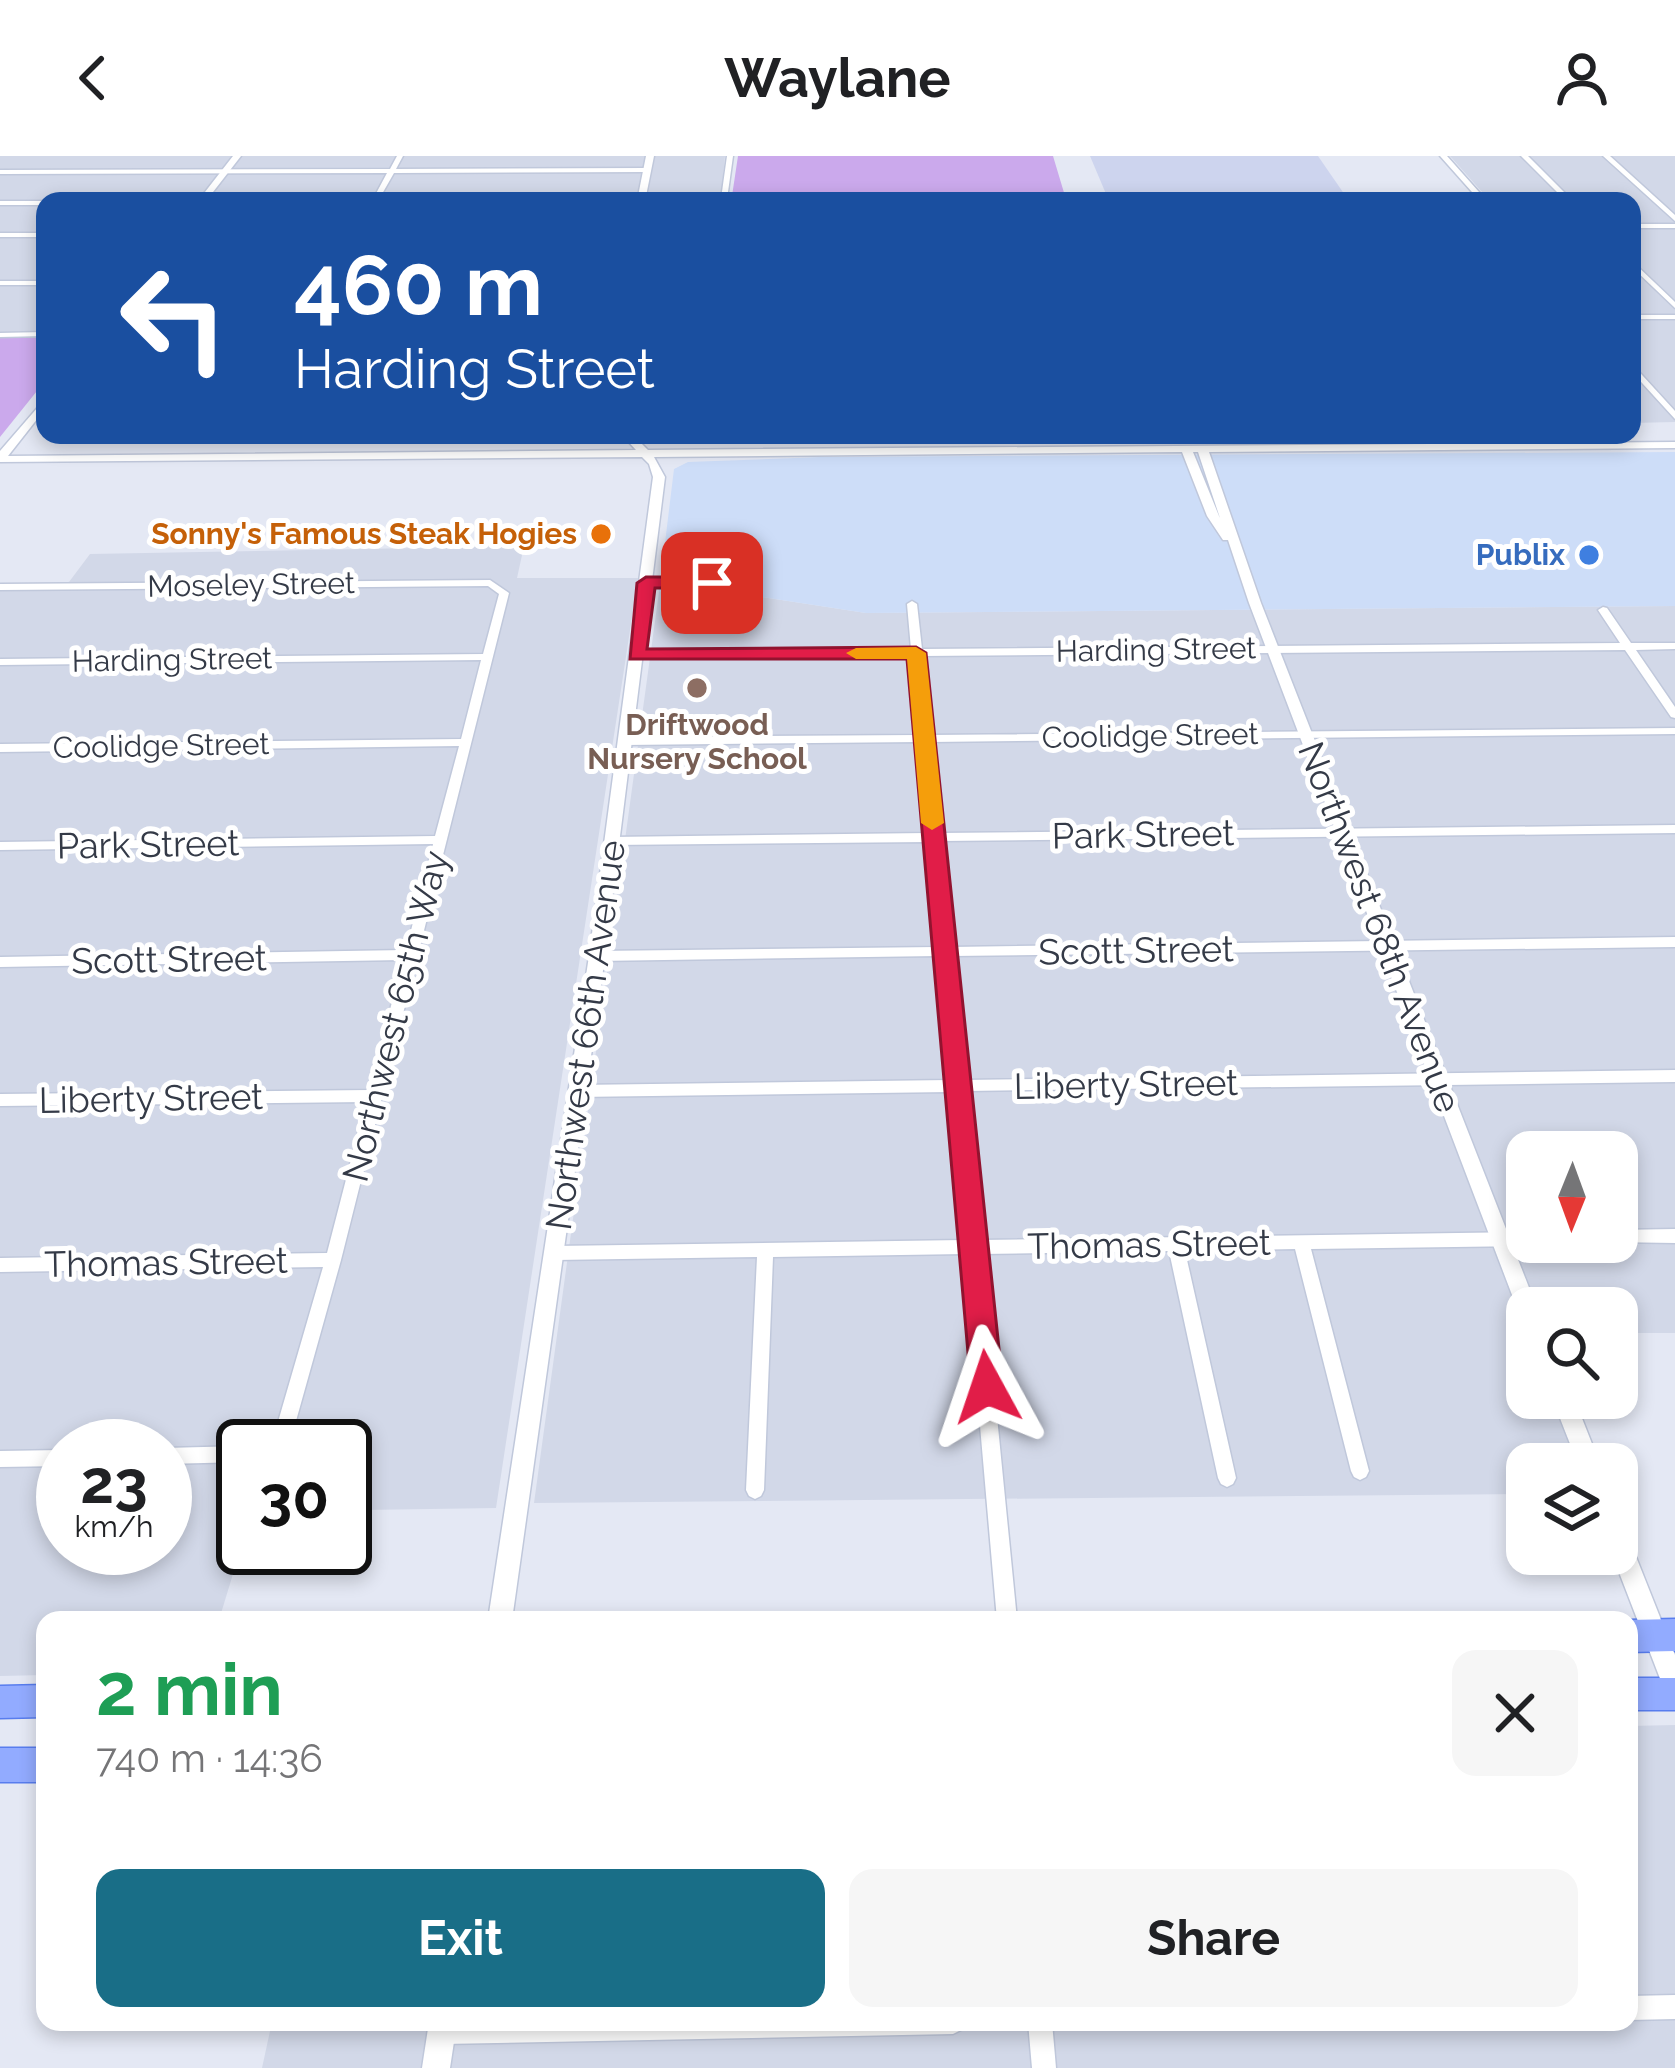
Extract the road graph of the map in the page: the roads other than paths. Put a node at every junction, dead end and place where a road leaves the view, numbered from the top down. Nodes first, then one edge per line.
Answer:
1 (237, 156) edge
2 (400, 156) edge
3 (650, 156) edge
4 (730, 156) edge
5 (1443, 156) edge
6 (1524, 156) edge
7 (1606, 156) edge
8 (16, 164) dead end
9 (647, 170) junction
10 (224, 172) junction
11 (391, 172) junction
12 (2, 174) edge
13 (209, 192) edge
14 (380, 192) edge
15 (643, 192) edge
16 (725, 192) edge
17 (1476, 192) edge
18 (1561, 192) edge
19 (0, 203) edge
20 (36, 203) edge
21 (1675, 222) edge
22 (1641, 225) edge
23 (0, 235) edge
24 (36, 236) edge
25 (1641, 272) edge
26 (0, 283) edge
27 (36, 283) edge
28 (1675, 306) edge
29 (1641, 317) edge
30 (1675, 317) edge
31 (0, 334) edge
32 (36, 334) edge
33 (1641, 377) edge
34 (36, 413) edge
35 (1675, 416) edge
36 (610, 444) edge
37 (636, 444) edge
38 (1137, 444) edge
39 (1256, 444) edge
40 (1366, 444) edge
41 (1482, 444) edge
42 (1675, 445) edge
43 (1589, 446) joint
44 (1484, 447) junction
45 (1368, 448) junction
46 (1187, 450) junction
47 (1203, 450) junction
48 (1259, 450) junction
49 (1140, 451) junction
50 (646, 453) junction
51 (705, 453) junction
52 (608, 454) junction
53 (0, 459) edge
54 (659, 477) junction
55 (1233, 547) junction
56 (646, 583) junction
57 (712, 583) dead end
58 (500, 586) joint
59 (0, 587) edge
60 (912, 604) dead end
61 (1603, 610) dead end
62 (1675, 646) edge
63 (1628, 647) junction
64 (1272, 649) junction
65 (916, 653) junction
66 (637, 655) junction
67 (487, 657) junction
68 (0, 662) edge
69 (1675, 715) edge
70 (1675, 731) edge
71 (1305, 735) junction
72 (925, 739) junction
73 (625, 741) junction
74 (466, 742) junction
75 (0, 748) edge
76 (1675, 829) edge
77 (1343, 832) junction
78 (934, 836) junction
79 (440, 840) junction
80 (611, 841) junction
81 (0, 847) edge
82 (1675, 942) edge
83 (1389, 946) junction
84 (945, 953) junction
85 (411, 955) junction
86 (597, 956) junction
87 (0, 962) edge
88 (1675, 1076) edge
89 (1441, 1080) junction
90 (959, 1086) junction
91 (577, 1091) junction
92 (375, 1096) junction
93 (0, 1100) edge
94 (1675, 1236) edge
95 (1638, 1237) edge
96 (1500, 1239) junction
97 (1506, 1239) edge
98 (1301, 1241) junction
99 (1175, 1243) junction
100 (974, 1247) junction
101 (555, 1253) junction
102 (765, 1253) junction
103 (333, 1260) junction
104 (0, 1264) edge
105 (1519, 1287) edge
106 (288, 1419) edge
107 (36, 1458) edge
108 (0, 1459) edge
109 (1360, 1472) dead end
110 (1227, 1478) dead end
111 (755, 1490) dead end
112 (1631, 1575) edge
113 (501, 1611) edge
114 (1006, 1611) edge
115 (1653, 1636) edge
116 (1675, 1689) edge
117 (1638, 1693) edge
118 (36, 1701) edge
119 (0, 1702) edge
120 (0, 1765) edge
121 (36, 1765) edge
122 (1675, 2007) edge
123 (1638, 2008) edge
124 (441, 2031) edge
125 (1041, 2031) edge
126 (436, 2068) edge
127 (1044, 2068) edge

1 - 10 street
2 - 11 street
3 - 9 street
4 - 16 street
5 - 17 street
6 - 18 street
7 - 21 street
8 - 12 street
9 - 11 street
9 - 15 street
10 - 11 street
10 - 12 street
10 - 13 street
11 - 14 street
19 - 20 street
21 - 22 street
23 - 24 street
25 - 28 street
26 - 27 street
29 - 30 street
31 - 32 street
33 - 35 street
34 - 53 street
36 - 52 street
37 - 50 street
38 - 49 street
39 - 48 street
40 - 45 street
41 - 44 street
42 - 43 street
43 - 44 street
44 - 45 street
45 - 48 street
46 - 47 street
46 - 49 street
46 - 55 street, Northwest 68th Avenue
47 - 48 street
47 - 55 street, Northwest 68th Avenue
49 - 51 street
50 - 51 street
50 - 52 street
50 - 54 street
51 - 54 street
52 - 53 street
54 - 56 street, Northwest 66th Avenue
55 - 64 street, Northwest 68th Avenue
56 - 57 street
56 - 66 street, Northwest 66th Avenue
58 - 59 street, Moseley Street
58 - 67 street, Northwest 65th Way
60 - 65 street
61 - 63 street
62 - 63 street, Harding Street
63 - 64 street, Harding Street
63 - 69 street
64 - 65 street, Harding Street
64 - 71 street, Northwest 68th Avenue
65 - 66 street, Harding Street
65 - 72 street
66 - 73 street, Northwest 66th Avenue
67 - 68 street, Harding Street
67 - 74 street, Northwest 65th Way
70 - 71 street, Coolidge Street
71 - 72 street, Coolidge Street
71 - 77 street, Northwest 68th Avenue
72 - 73 street, Coolidge Street
72 - 78 street
73 - 80 street, Northwest 66th Avenue
74 - 75 street, Coolidge Street
74 - 79 street, Northwest 65th Way
76 - 77 street, Park Street
77 - 78 street, Park Street
77 - 83 street, Northwest 68th Avenue
78 - 80 street, Park Street
78 - 84 street
79 - 81 street, Park Street
79 - 85 street, Northwest 65th Way
80 - 86 street, Northwest 66th Avenue
82 - 83 street, Scott Street
83 - 84 street, Scott Street
83 - 89 street, Northwest 68th Avenue
84 - 86 street, Scott Street
84 - 90 street
85 - 87 street, Scott Street
85 - 92 street, Northwest 65th Way
86 - 91 street, Northwest 66th Avenue
88 - 89 street, Liberty Street
89 - 90 street, Liberty Street
89 - 96 street, Northwest 68th Avenue
90 - 91 street, Liberty Street
90 - 100 street
91 - 101 street, Northwest 66th Avenue
92 - 93 street, Liberty Street
92 - 103 street, Northwest 65th Way
94 - 95 street
96 - 97 street, Thomas Street
96 - 98 street, Thomas Street
96 - 105 street, Northwest 68th Avenue
98 - 99 street, Thomas Street
98 - 109 street
99 - 100 street, Thomas Street
99 - 110 street
100 - 102 street, Thomas Street
100 - 114 street
101 - 102 street, Thomas Street
101 - 113 street, Northwest 66th Avenue
102 - 111 street
103 - 104 street, Thomas Street
103 - 106 street, Northwest 65th Way
107 - 108 street
112 - 115 street
115 - 116 street
116 - 117 main road
118 - 119 main road
120 - 121 main road
122 - 123 street
124 - 126 street
125 - 127 street

